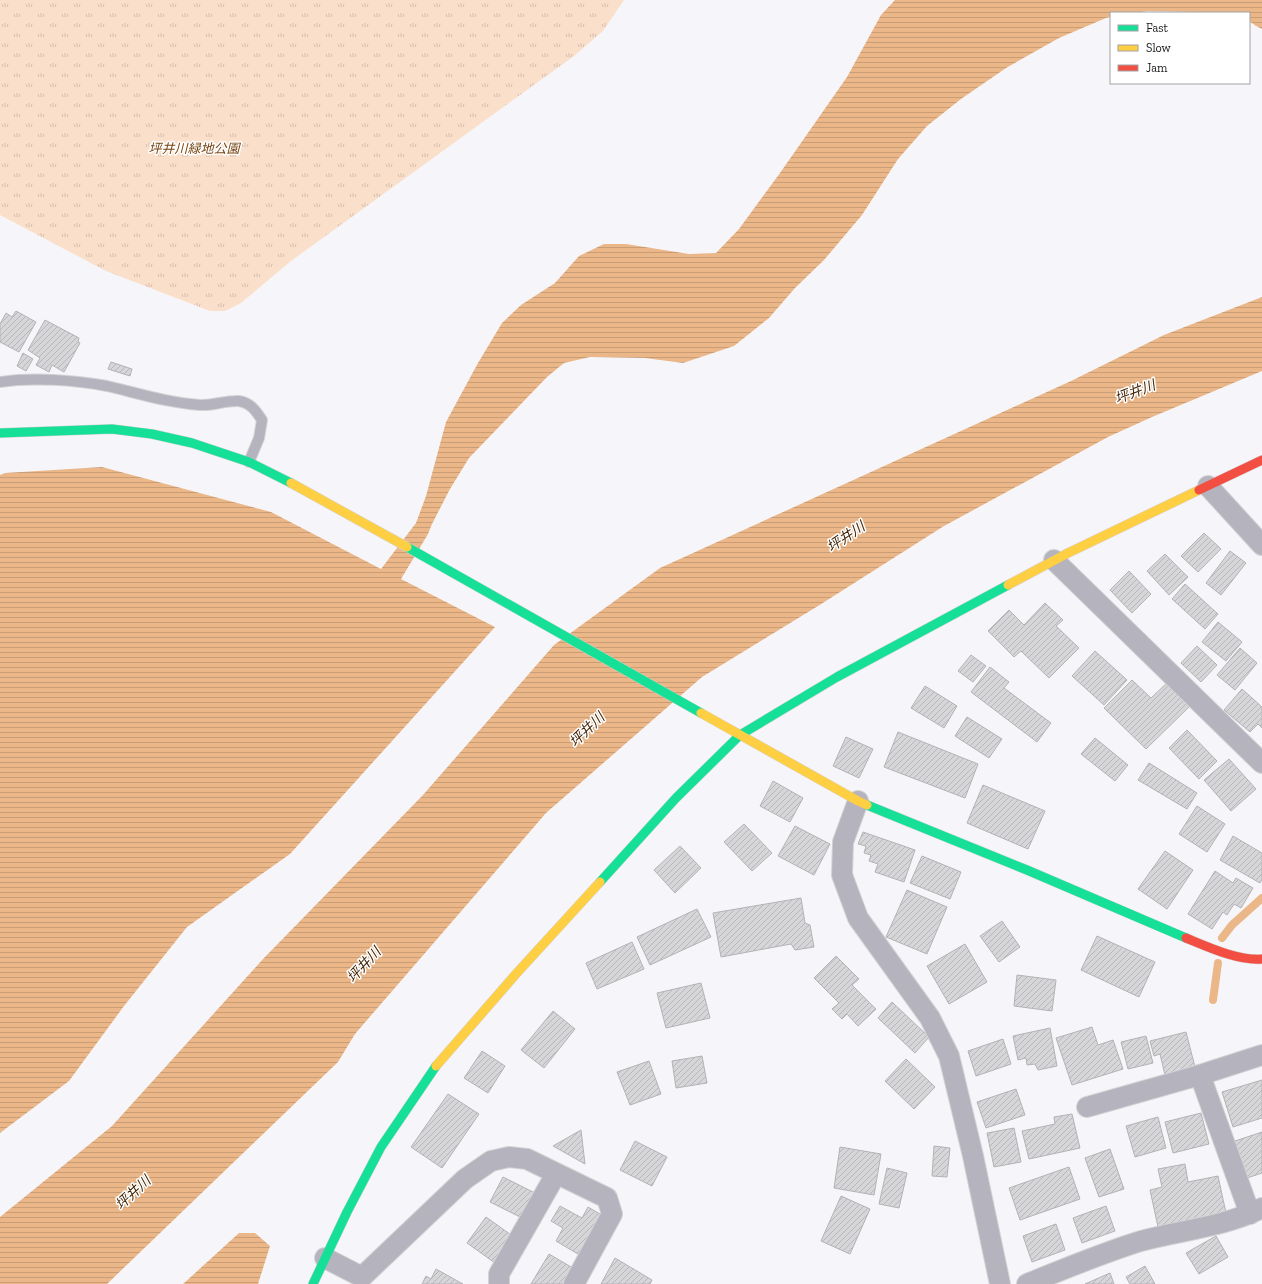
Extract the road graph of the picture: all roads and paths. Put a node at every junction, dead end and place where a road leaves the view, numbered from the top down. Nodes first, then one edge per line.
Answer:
1 (0, 382) edge
2 (0, 432) edge
3 (1262, 460) edge
4 (249, 462) junction
5 (1208, 486) junction
6 (1262, 545) edge
7 (1054, 560) junction
8 (740, 735) junction
9 (1262, 764) edge
10 (858, 801) junction
11 (1262, 959) edge
12 (1262, 1055) edge
13 (1200, 1074) junction
14 (1087, 1107) dead end
15 (556, 1174) junction
16 (1256, 1211) edge
17 (325, 1258) junction
18 (360, 1281) edge
19 (313, 1284) edge
20 (499, 1284) edge
21 (574, 1284) edge
22 (1000, 1284) edge
23 (1027, 1284) edge

1 - 4 lane
2 - 4 street
3 - 5 street
4 - 8 street
5 - 6 street
5 - 7 street
7 - 8 street
7 - 9 street
8 - 10 street
8 - 17 street
10 - 11 street
10 - 22 street
12 - 13 street
13 - 14 street
13 - 16 street
15 - 18 street
15 - 20 street
15 - 21 street
16 - 23 street
17 - 18 street
17 - 19 street

